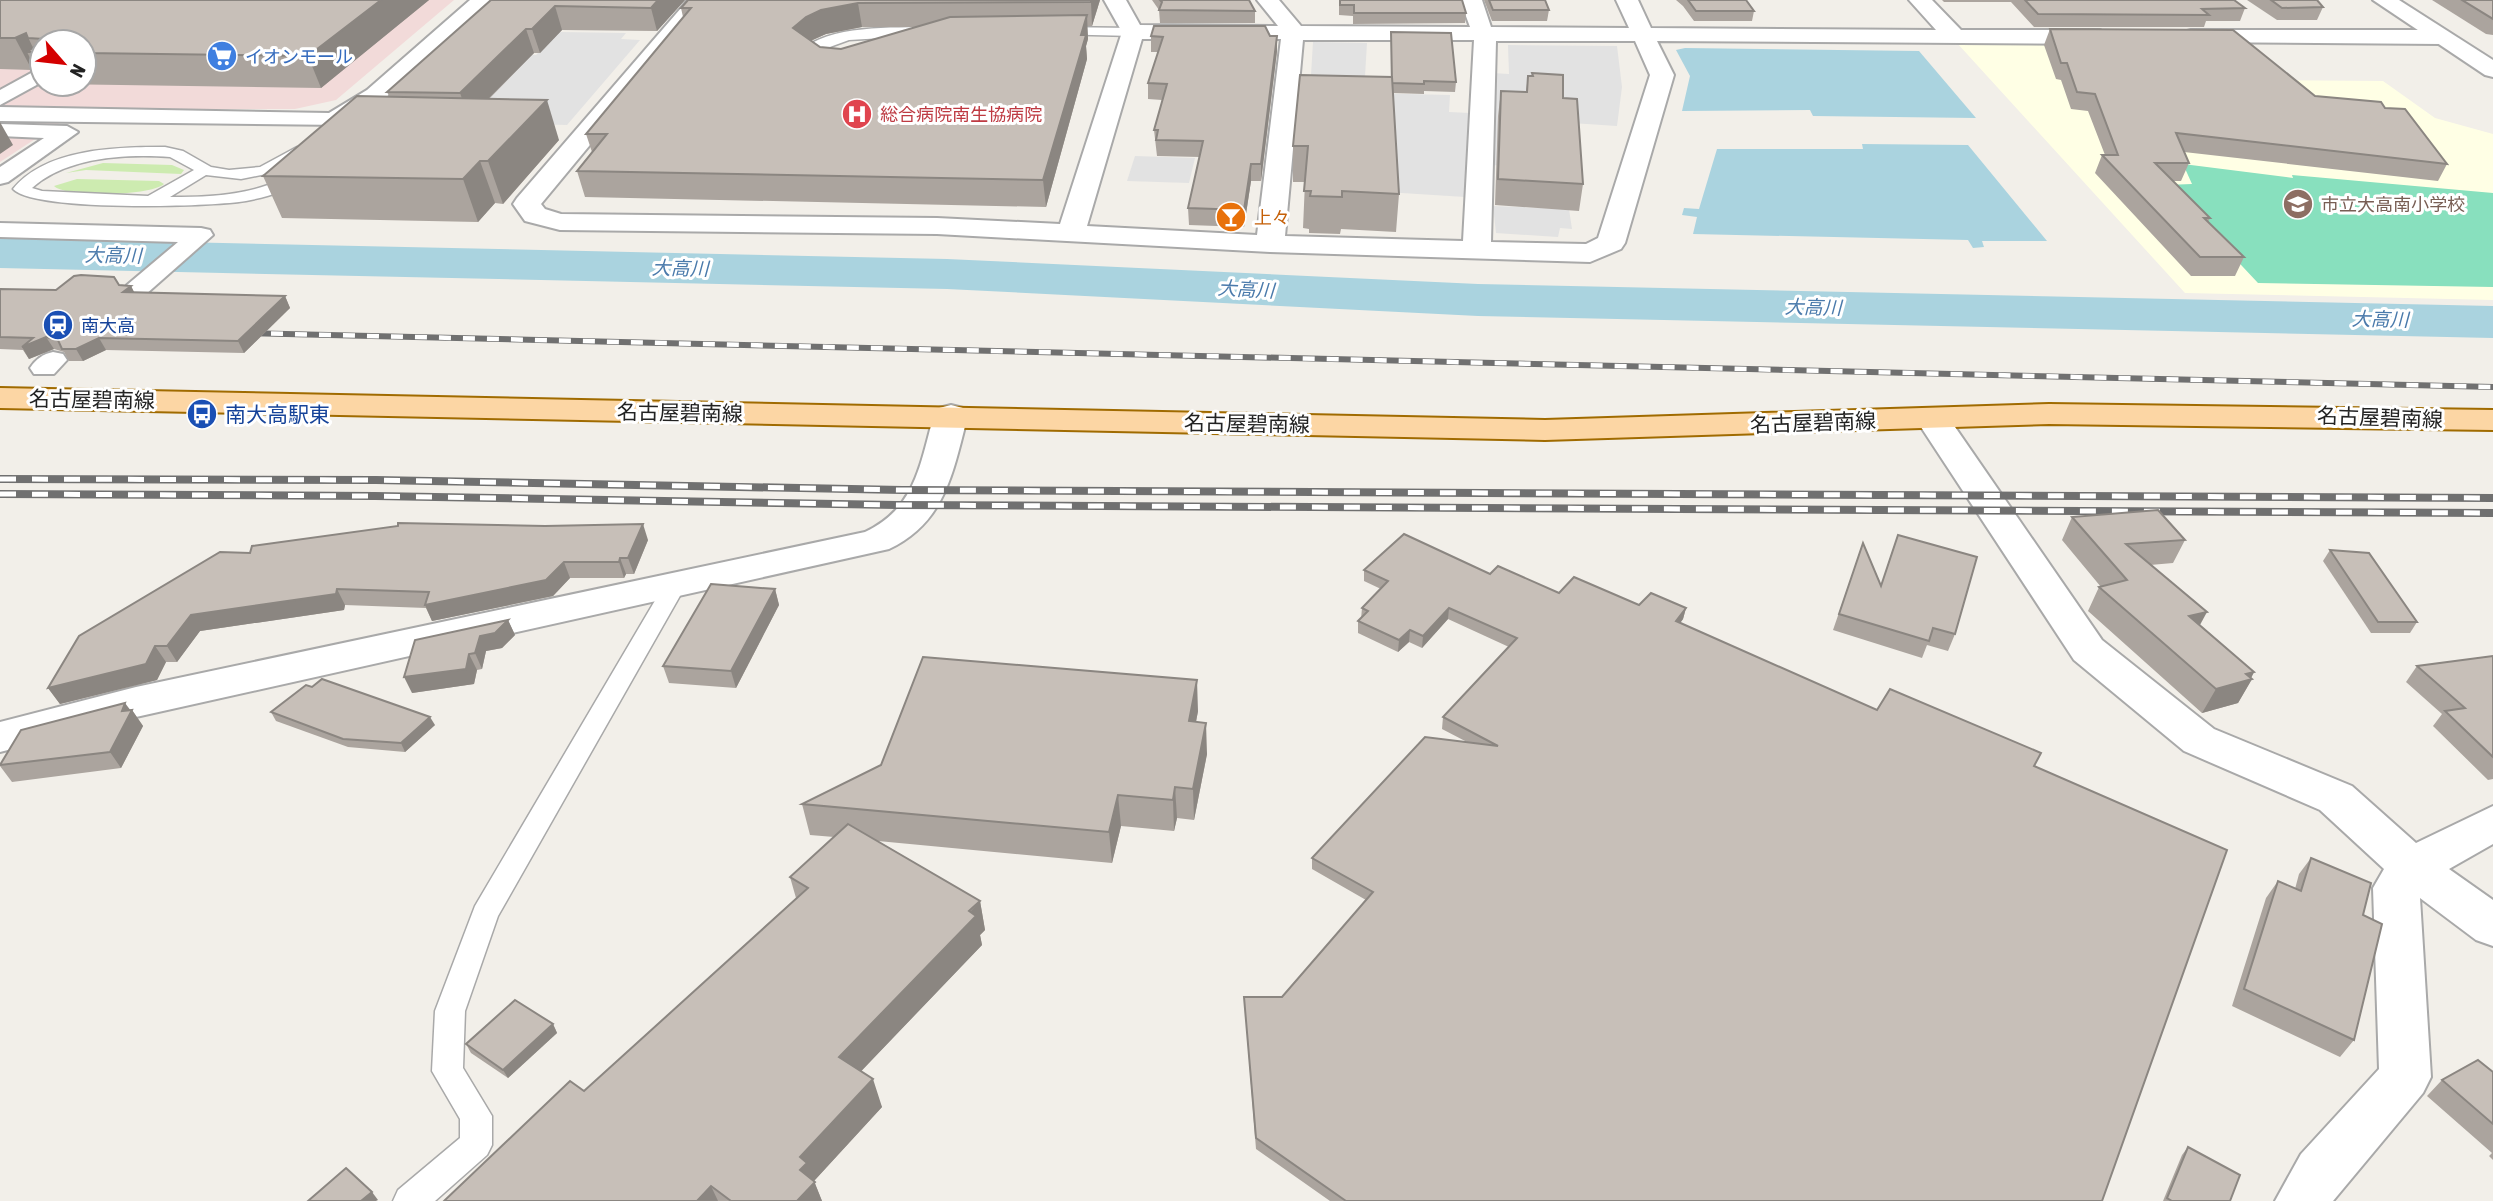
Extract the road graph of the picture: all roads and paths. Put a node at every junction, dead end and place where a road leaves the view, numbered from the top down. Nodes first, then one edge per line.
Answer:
1 (483, 0) edge
2 (699, 0) edge
3 (1115, 0) edge
4 (1268, 0) edge
5 (1471, 0) edge
6 (1627, 0) edge
7 (1920, 0) edge
8 (2384, 0) edge
9 (2250, 15) dead end
10 (1046, 32) edge
11 (1133, 32) junction
12 (1293, 32) junction
13 (1483, 33) junction
14 (1646, 36) junction
15 (1955, 36) junction
16 (2119, 37) edge
17 (2174, 37) edge
18 (2283, 37) junction
19 (2441, 37) junction
20 (820, 59) joint
21 (2493, 70) edge
22 (28, 82) edge
23 (375, 95) junction
24 (0, 99) edge
25 (0, 114) edge
26 (371, 126) edge
27 (0, 130) edge
28 (319, 133) junction
29 (312, 164) edge
30 (204, 169) junction
31 (0, 177) edge
32 (151, 200) junction
33 (0, 230) edge
34 (1072, 231) junction
35 (1270, 244) junction
36 (1478, 248) junction
37 (136, 290) edge
38 (0, 398) edge
39 (951, 415) junction
40 (1932, 418) junction
41 (2493, 420) edge
42 (674, 587) junction
43 (0, 737) edge
44 (2493, 822) edge
45 (2412, 867) junction
46 (2493, 926) edge
47 (410, 1201) edge
48 (2303, 1201) edge

1 - 23 street
2 - 34 street
3 - 11 street
4 - 12 street
5 - 13 street
6 - 14 street
7 - 15 street
8 - 19 street
9 - 18 street
10 - 11 lane
11 - 12 street
11 - 34 street
12 - 13 street
12 - 35 street
13 - 14 street
13 - 36 street
14 - 15 street
14 - 36 street
15 - 16 street
17 - 18 street
18 - 19 street
19 - 21 street
20 - 20 lane
22 - 24 street
23 - 26 street
23 - 28 street
25 - 28 street
27 - 31 street
28 - 30 lane
29 - 32 lane
30 - 32 lane
30 - 32 lane
33 - 37 street
34 - 35 street
35 - 36 street
38 - 39 main road, 名古屋碧南線
39 - 40 main road, 名古屋碧南線
39 - 42 street
40 - 41 main road, 名古屋碧南線
40 - 45 street
42 - 43 street
42 - 47 lane
44 - 45 street
45 - 46 street
45 - 48 street

